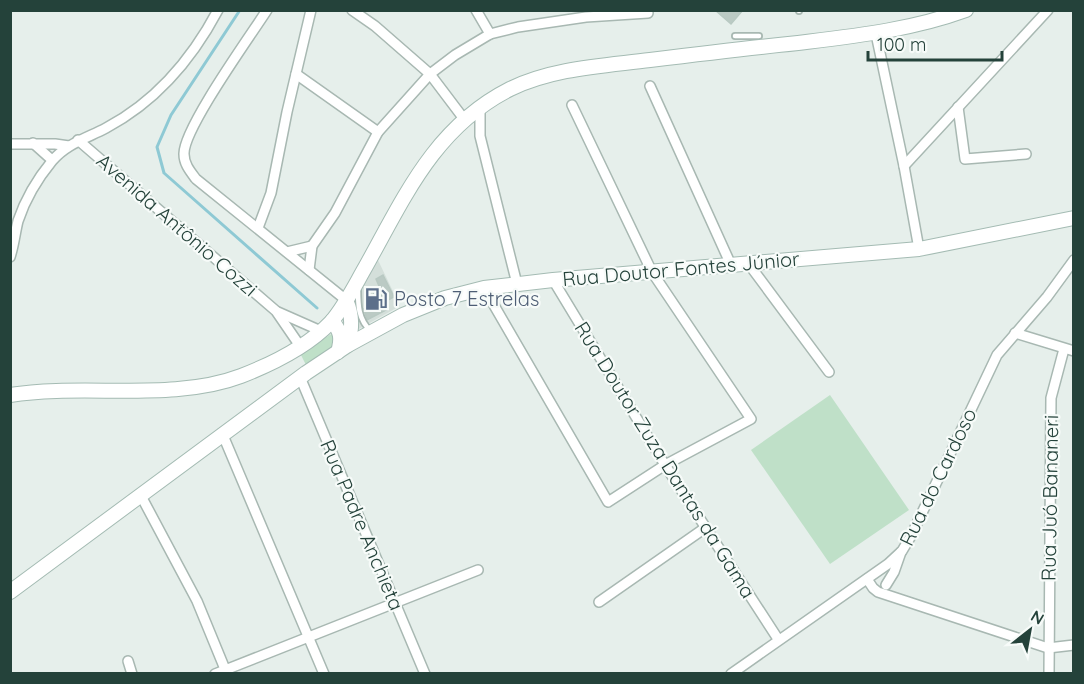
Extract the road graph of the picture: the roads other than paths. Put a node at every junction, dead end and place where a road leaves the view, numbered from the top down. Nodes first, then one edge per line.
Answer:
1 (218, 10) edge
2 (267, 10) edge
3 (311, 10) edge
4 (352, 10) edge
5 (476, 10) edge
6 (966, 10) edge
7 (1048, 10) edge
8 (648, 13) dead end
9 (583, 14) edge
10 (490, 34) junction
11 (876, 34) junction
12 (735, 36) dead end
13 (759, 36) dead end
14 (296, 74) junction
15 (430, 74) junction
16 (650, 86) dead end
17 (572, 105) dead end
18 (480, 107) junction
19 (958, 107) junction
20 (464, 119) junction
21 (378, 132) junction
22 (78, 140) junction
23 (33, 143) junction
24 (10, 144) edge
25 (69, 146) junction
26 (1026, 154) dead end
27 (52, 160) junction
28 (904, 166) junction
29 (1072, 219) edge
30 (258, 228) junction
31 (312, 246) junction
32 (919, 249) junction
33 (287, 252) junction
34 (10, 257) edge
35 (1074, 260) edge
36 (748, 263) junction
37 (731, 265) junction
38 (309, 270) junction
39 (652, 272) junction
40 (359, 277) junction
41 (552, 280) junction
42 (517, 284) junction
43 (484, 288) junction
44 (346, 300) junction
45 (276, 311) junction
46 (332, 321) junction
47 (321, 331) junction
48 (372, 332) junction
49 (1016, 333) junction
50 (296, 348) junction
51 (343, 349) junction
52 (1069, 350) edge
53 (829, 372) dead end
54 (303, 375) junction
55 (10, 395) edge
56 (222, 433) junction
57 (665, 465) junction
58 (140, 495) junction
59 (705, 528) junction
60 (902, 551) junction
61 (478, 570) dead end
62 (877, 572) junction
63 (867, 579) junction
64 (850, 590) junction
65 (883, 590) junction
66 (10, 592) edge
67 (394, 601) junction
68 (599, 602) dead end
69 (309, 636) junction
70 (778, 639) junction
71 (1074, 645) edge
72 (1048, 648) junction
73 (128, 661) dead end
74 (226, 672) edge
75 (132, 674) edge
76 (215, 674) edge
77 (324, 674) edge
78 (425, 674) edge
79 (731, 674) edge
80 (1049, 674) edge

1 - 22 street
2 - 30 street
3 - 14 street
4 - 15 street
5 - 10 street
6 - 11 street
7 - 19 street
8 - 9 street
9 - 10 street
10 - 15 street
11 - 18 street
11 - 28 street
12 - 13 lane
14 - 21 street
14 - 30 street
15 - 20 street
15 - 21 street
16 - 37 street
17 - 39 street
18 - 20 street
18 - 42 street
19 - 26 street
19 - 28 street
20 - 40 street
21 - 31 street
22 - 25 street
22 - 45 street, Avenida Antônio Cozzi
23 - 24 street
23 - 25 street
23 - 27 street
25 - 27 street
27 - 34 street
28 - 32 street
29 - 32 street, Rua Doutor Fontes Júnior
30 - 33 street
31 - 33 street
31 - 38 street
32 - 36 street, Rua Doutor Fontes Júnior
33 - 38 street
35 - 49 street, Rua do Cardoso
36 - 37 street, Rua Doutor Fontes Júnior
36 - 53 street
37 - 39 street, Rua Doutor Fontes Júnior
38 - 44 street
39 - 41 street, Rua Doutor Fontes Júnior
39 - 57 street
40 - 44 street
40 - 48 lane
41 - 42 street, Rua Doutor Fontes Júnior
41 - 57 street, Rua Doutor Zuza Dantas da Gama
42 - 43 street, Rua Doutor Fontes Júnior
43 - 48 street, Rua Doutor Fontes Júnior
43 - 57 street
44 - 46 street
44 - 51 street
45 - 47 street, Avenida Antônio Cozzi
45 - 50 street, Avenida Antônio Cozzi
46 - 47 street
46 - 51 street
47 - 50 street
48 - 51 street, Rua Doutor Fontes Júnior
49 - 52 street
49 - 60 street, Rua do Cardoso
50 - 55 street
51 - 54 street, Rua Doutor Fontes Júnior
52 - 72 street, Rua Juó Bananeri
54 - 56 street, Rua Doutor Fontes Júnior
54 - 67 street, Rua Padre Anchieta
56 - 58 street, Rua Doutor Fontes Júnior
56 - 69 street
57 - 59 street, Rua Doutor Zuza Dantas da Gama
58 - 66 street, Rua Doutor Fontes Júnior
58 - 74 street
59 - 68 street
59 - 70 street, Rua Doutor Zuza Dantas da Gama
60 - 62 street, Rua do Cardoso
60 - 65 street
61 - 67 street
62 - 63 street, Rua do Cardoso
62 - 65 street
63 - 64 street, Rua do Cardoso
63 - 65 street
64 - 65 street
64 - 70 street, Rua do Cardoso
65 - 72 street
67 - 69 street
67 - 78 street, Rua Padre Anchieta
69 - 74 street
69 - 77 street
70 - 79 street, Rua do Cardoso
71 - 72 street
72 - 80 street, Rua Juó Bananeri
73 - 75 street
74 - 76 street

